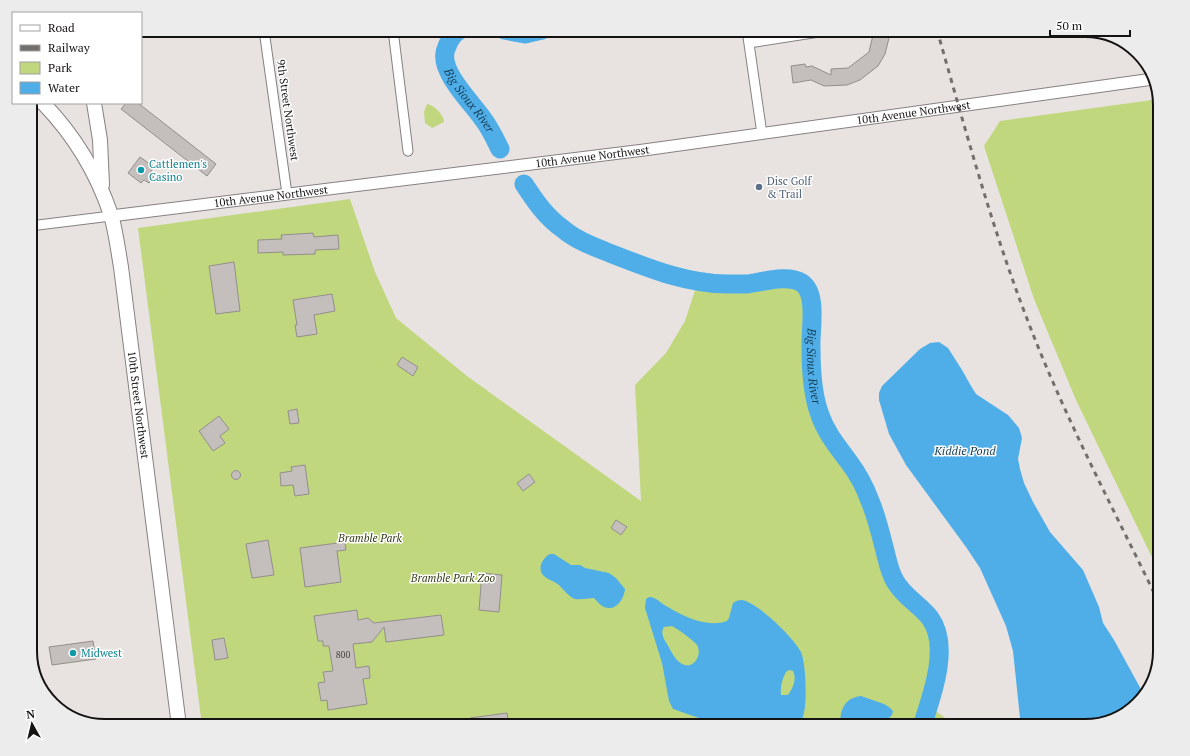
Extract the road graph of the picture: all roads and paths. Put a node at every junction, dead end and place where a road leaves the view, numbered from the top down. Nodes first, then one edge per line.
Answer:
1 (265, 37) edge
2 (394, 37) edge
3 (748, 37) edge
4 (787, 37) edge
5 (749, 43) junction
6 (1148, 80) edge
7 (44, 104) edge
8 (94, 104) edge
9 (762, 134) junction
10 (408, 151) dead end
11 (102, 193) junction
12 (287, 194) junction
13 (111, 216) junction
14 (37, 225) edge
15 (178, 719) edge

1 - 12 street, 9th Street Northwest
2 - 10 street
3 - 5 street
4 - 5 street
5 - 9 street
6 - 9 street, 10th Avenue Northwest
7 - 11 main road, 10th Street Northwest
8 - 11 main road
9 - 12 street, 10th Avenue Northwest
11 - 13 main road, 10th Street Northwest
12 - 13 street, 10th Avenue Northwest
13 - 14 street, 10th Avenue Northwest
13 - 15 main road, 10th Street Northwest

